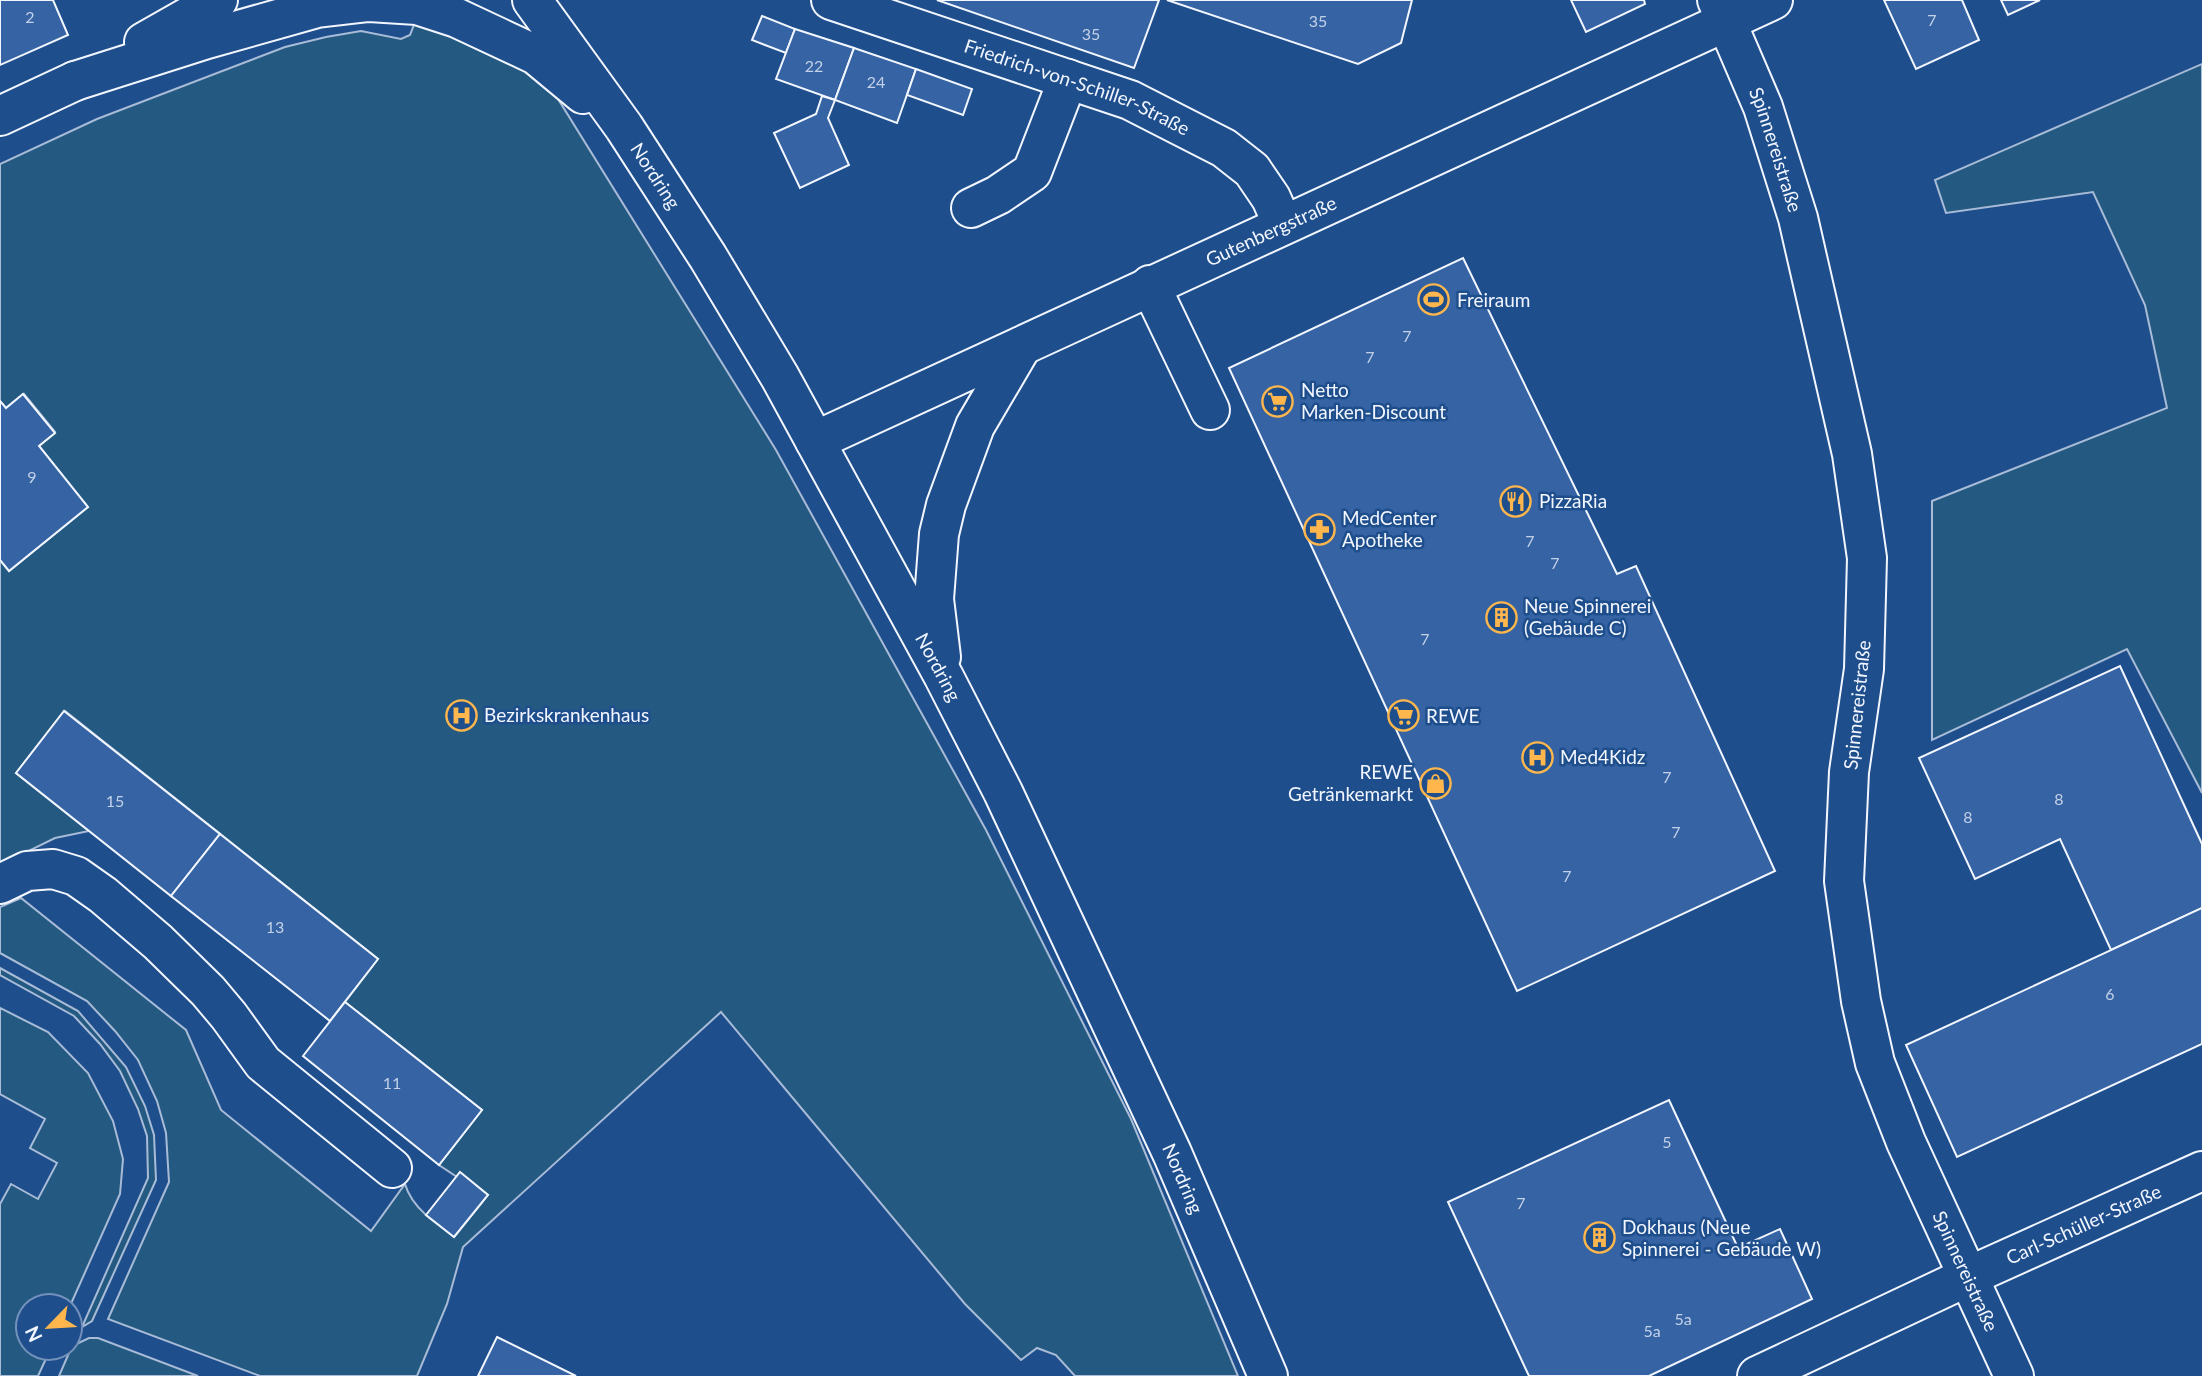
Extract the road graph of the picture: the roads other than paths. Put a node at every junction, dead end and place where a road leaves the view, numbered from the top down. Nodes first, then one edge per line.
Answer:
1 (218, 0) edge
2 (279, 0) edge
3 (532, 0) edge
4 (831, 0) edge
5 (1773, 0) edge
6 (1722, 11) edge
7 (207, 39) junction
8 (1068, 79) junction
9 (75, 81) junction
10 (0, 116) edge
11 (624, 127) junction
12 (971, 208) dead end
13 (1283, 225) junction
14 (1150, 285) junction
15 (1022, 346) junction
16 (1210, 410) dead end
17 (816, 441) junction
18 (944, 677) junction
19 (0, 884) edge
20 (392, 1168) dead end
21 (2202, 1171) edge
22 (1967, 1278) junction
23 (1268, 1376) edge
24 (1757, 1376) edge
25 (2014, 1376) edge

1 - 9 street
2 - 7 street
3 - 11 street, Nordring
4 - 8 street, Friedrich-von-Schiller-Straße
5 - 6 street, Gutenbergstraße
6 - 13 street, Gutenbergstraße
6 - 22 street, Spinnereistraße
7 - 9 street
7 - 11 street
8 - 12 street
8 - 13 street, Friedrich-von-Schiller-Straße
9 - 10 street
11 - 17 street, Nordring
13 - 14 street, Gutenbergstraße
14 - 15 street, Gutenbergstraße
14 - 16 street
15 - 17 street, Gutenbergstraße
15 - 18 street
17 - 18 street, Nordring
18 - 23 street, Nordring
19 - 20 street
21 - 22 street, Carl-Schüller-Straße
22 - 24 street, Carl-Schüller-Straße
22 - 25 street, Spinnereistraße

